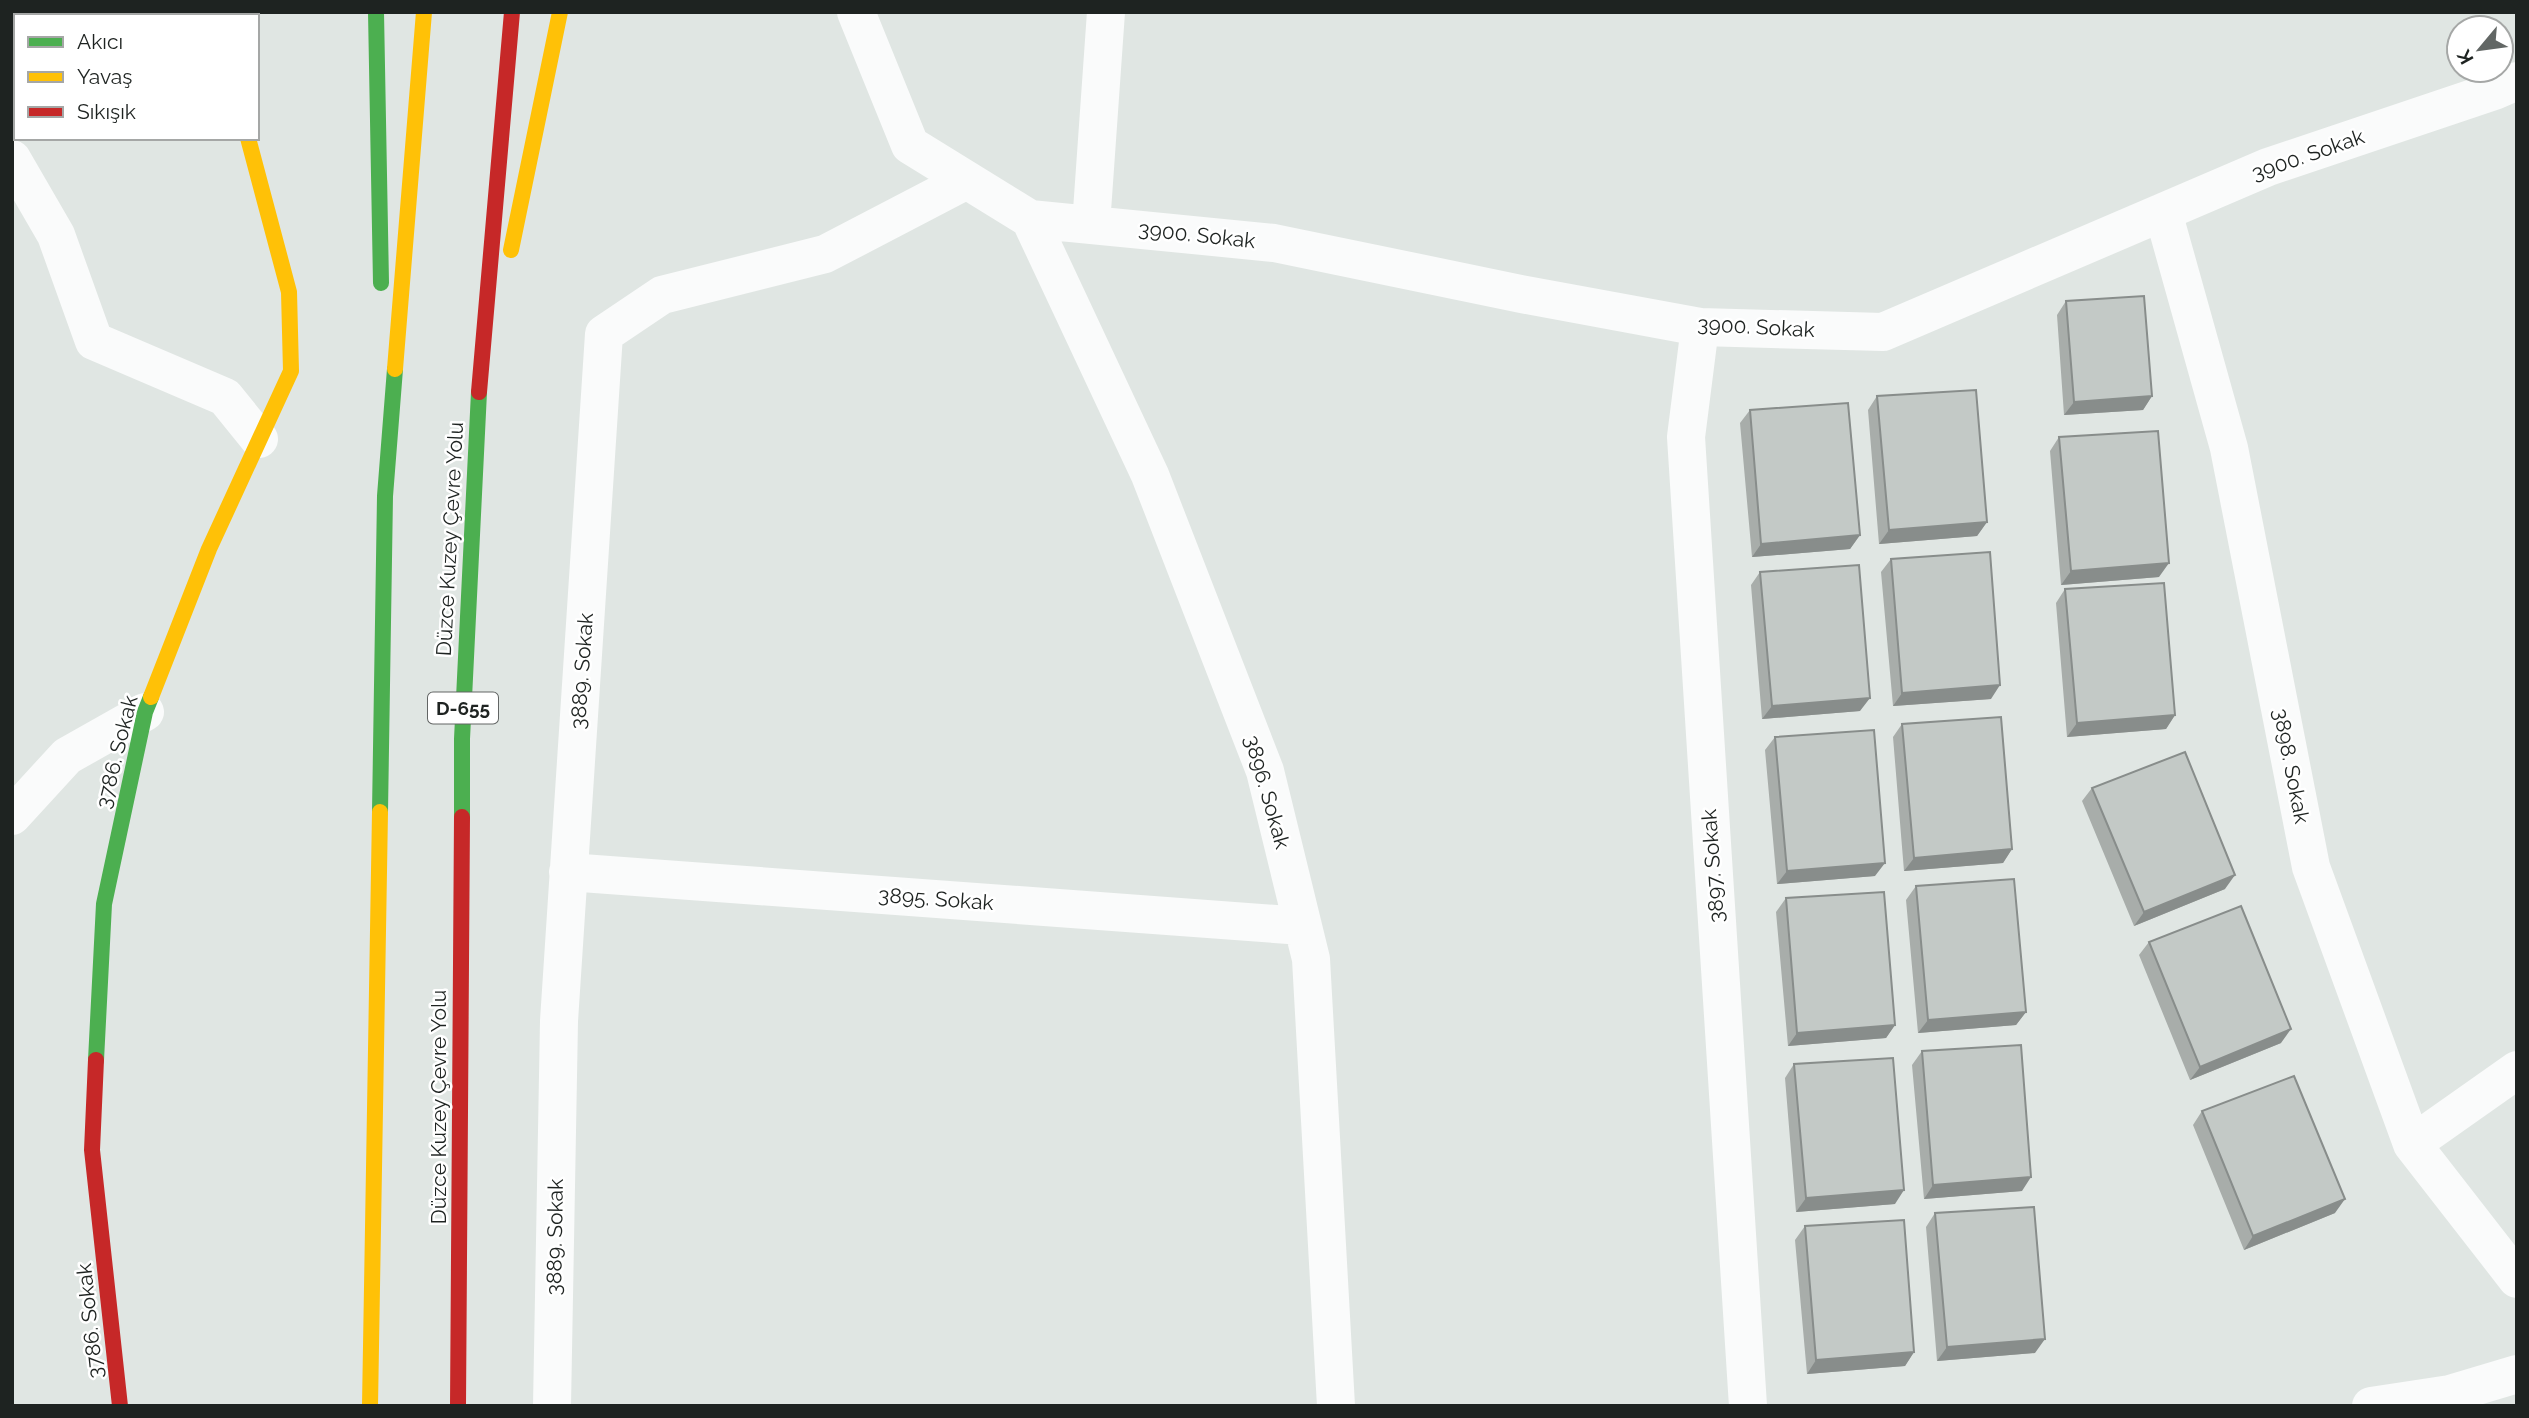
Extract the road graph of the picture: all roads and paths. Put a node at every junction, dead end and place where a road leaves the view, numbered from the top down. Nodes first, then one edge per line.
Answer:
1 (376, 12) edge
2 (424, 12) edge
3 (512, 12) edge
4 (560, 12) edge
5 (856, 12) edge
6 (1106, 12) edge
7 (2517, 81) edge
8 (249, 140) edge
9 (12, 159) edge
10 (967, 180) junction
11 (2163, 212) junction
12 (1031, 219) junction
13 (1091, 225) junction
14 (381, 303) dead end
15 (1700, 327) junction
16 (382, 331) dead end
17 (478, 406) junction
18 (260, 439) junction
19 (385, 496) junction
20 (145, 712) junction
21 (12, 816) edge
22 (568, 872) junction
23 (1303, 926) junction
24 (2517, 1070) edge
25 (2412, 1144) junction
26 (2517, 1279) edge
27 (2517, 1374) edge
28 (120, 1406) edge
29 (370, 1406) edge
30 (458, 1406) edge
31 (552, 1406) edge
32 (1336, 1406) edge
33 (1748, 1406) edge
34 (2371, 1406) edge

1 - 14 main road
2 - 19 main road
3 - 17 main road, Düzce Kuzey Çevre Yolu / D-655
4 - 17 main road
5 - 10 street, 3900. Sokak
6 - 13 street
7 - 11 street, 3900. Sokak
8 - 18 main road, 3786. Sokak
9 - 18 street
10 - 12 street, 3900. Sokak
10 - 22 street, 3889. Sokak
11 - 15 street, 3900. Sokak
11 - 25 street, 3898. Sokak
12 - 13 street, 3900. Sokak
12 - 23 street, 3896. Sokak
13 - 15 street, 3900. Sokak
15 - 33 street, 3897. Sokak
16 - 19 main road
17 - 30 main road, Düzce Kuzey Çevre Yolu / D-655
18 - 20 main road, 3786. Sokak
19 - 29 main road
20 - 21 street
20 - 28 main road, 3786. Sokak
22 - 23 street, 3895. Sokak
22 - 31 street, 3889. Sokak
23 - 32 street, 3896. Sokak
24 - 25 street
25 - 26 street, 3898. Sokak
27 - 34 street

